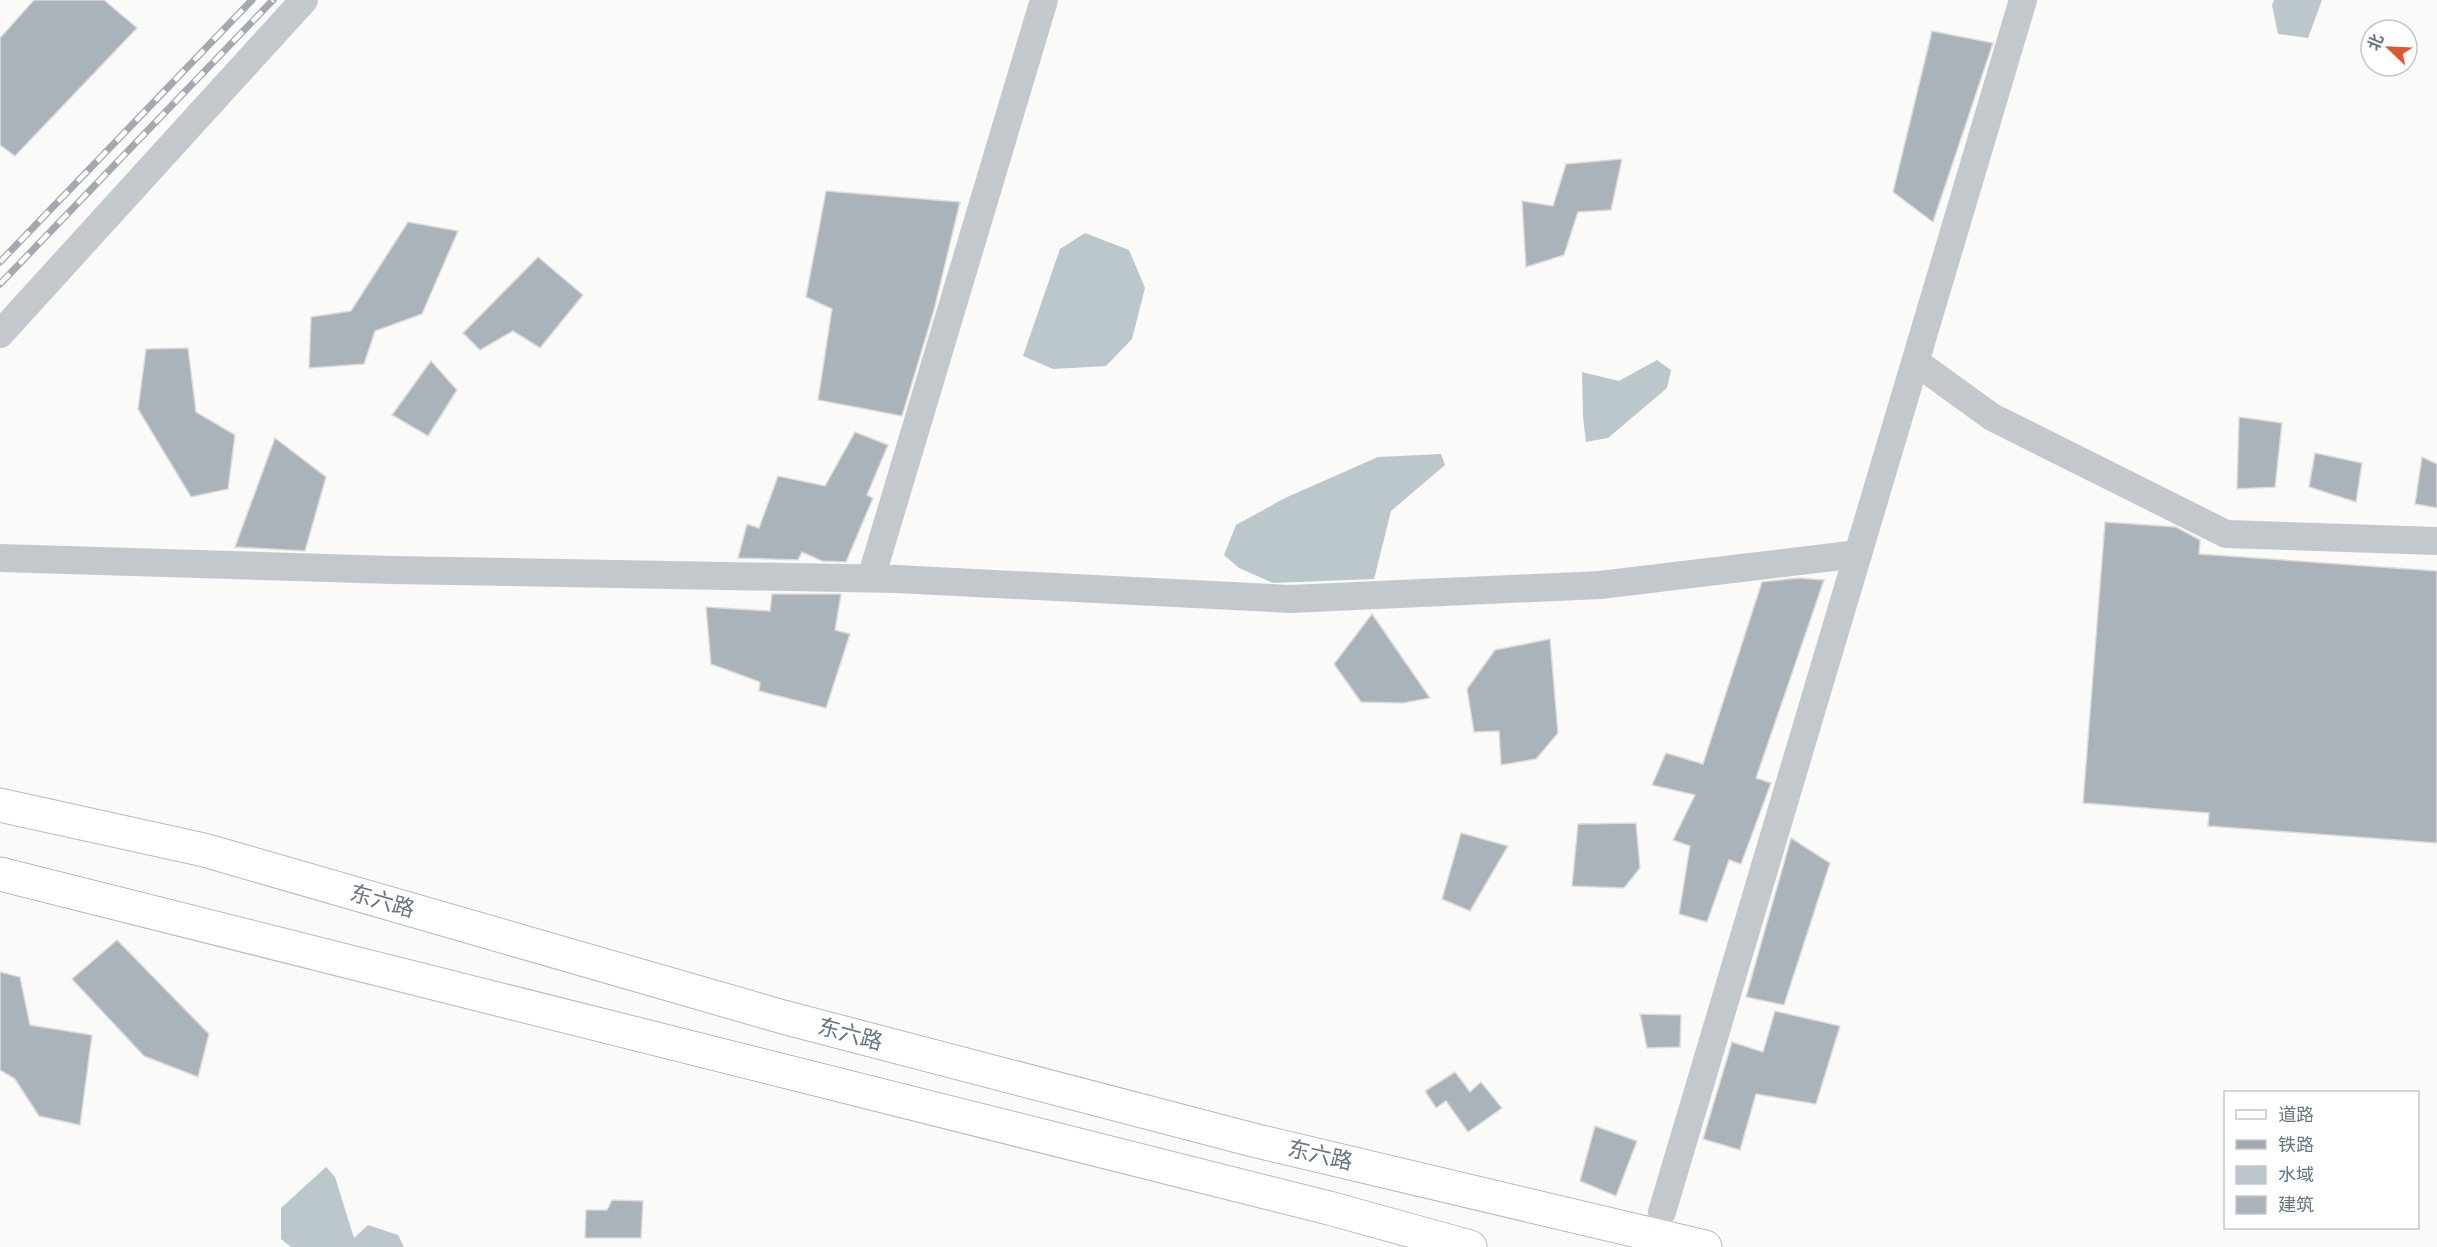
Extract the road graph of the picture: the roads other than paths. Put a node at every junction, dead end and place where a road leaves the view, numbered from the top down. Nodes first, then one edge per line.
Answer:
1 (304, 0) edge
2 (1044, 0) edge
3 (2023, 0) edge
4 (0, 334) edge
5 (1916, 362) junction
6 (2437, 541) edge
7 (1858, 554) junction
8 (0, 558) edge
9 (872, 579) junction
10 (0, 805) edge
11 (0, 874) edge
12 (1662, 1212) dead end
13 (1470, 1247) edge
14 (1704, 1247) edge

1 - 4 street
2 - 9 street
3 - 5 street
5 - 6 street
5 - 7 street
7 - 9 street
7 - 12 street
8 - 9 street
10 - 14 main road, 东六路
11 - 13 main road

